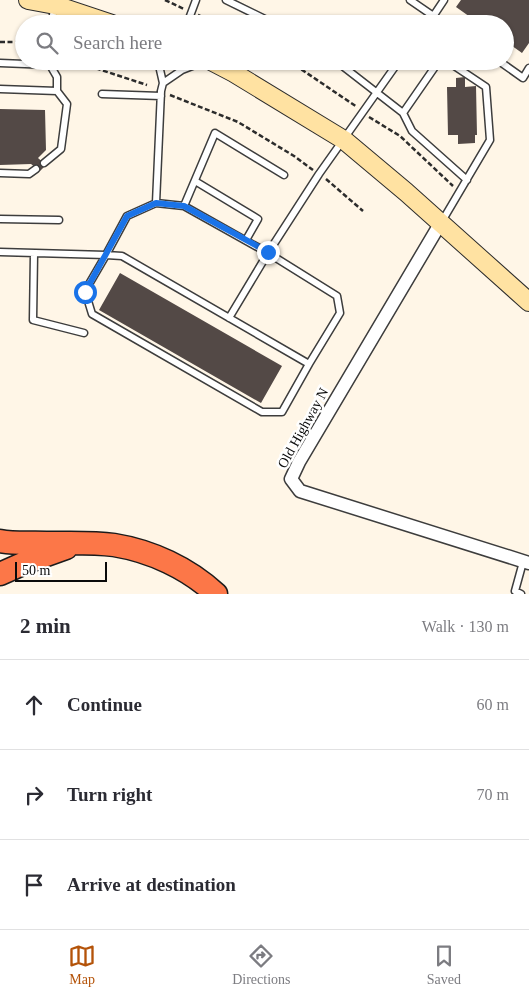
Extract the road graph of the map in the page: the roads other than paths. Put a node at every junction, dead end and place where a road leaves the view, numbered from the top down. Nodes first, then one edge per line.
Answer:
1 (28, 0) edge
2 (196, 0) edge
3 (226, 0) edge
4 (410, 0) edge
5 (444, 0) edge
6 (55, 5) junction
7 (53, 15) edge
8 (85, 15) edge
9 (190, 15) edge
10 (257, 15) edge
11 (432, 15) edge
12 (435, 15) edge
13 (0, 63) edge
14 (15, 63) edge
15 (529, 68) edge
16 (53, 70) edge
17 (160, 70) edge
18 (182, 70) edge
19 (228, 70) edge
20 (348, 70) edge
21 (392, 70) edge
22 (433, 70) edge
23 (460, 70) edge
24 (512, 70) edge
25 (163, 83) junction
26 (0, 89) edge
27 (57, 91) junction
28 (376, 92) junction
29 (161, 93) junction
30 (102, 94) dead end
31 (403, 113) junction
32 (344, 140) junction
33 (44, 163) dead end
34 (36, 169) dead end
35 (0, 173) edge
36 (284, 175) dead end
37 (467, 180) junction
38 (195, 181) junction
39 (156, 203) junction
40 (184, 206) junction
41 (0, 219) edge
42 (59, 220) dead end
43 (440, 224) junction
44 (246, 240) junction
45 (0, 252) edge
46 (268, 252) junction
47 (34, 254) junction
48 (106, 255) junction
49 (529, 302) edge
50 (230, 318) junction
51 (84, 333) dead end
52 (309, 364) junction
53 (0, 541) edge
54 (78, 543) junction
55 (526, 562) edge
56 (0, 574) edge
57 (518, 592) edge
58 (216, 594) edge

1 - 6 main road
2 - 9 lane
3 - 10 lane
4 - 11 lane
5 - 12 lane
6 - 7 lane
6 - 8 main road
13 - 14 lane
15 - 24 lane
16 - 27 lane
17 - 25 lane
18 - 25 lane
19 - 32 main road
20 - 28 lane
21 - 28 lane
22 - 31 lane
23 - 37 lane
25 - 29 lane
26 - 27 lane
27 - 33 lane
28 - 31 lane
28 - 32 lane
29 - 30 lane
29 - 39 lane
31 - 37 lane
32 - 43 main road
32 - 46 lane
34 - 35 lane
36 - 38 lane
37 - 43 lane
38 - 40 lane
38 - 44 lane
39 - 40 lane
39 - 48 lane
40 - 44 lane
41 - 42 lane
43 - 49 main road
43 - 55 street, Old Highway N
44 - 46 lane
45 - 47 lane
46 - 50 lane
46 - 52 lane
47 - 48 lane
47 - 51 lane
48 - 50 lane
48 - 52 lane
50 - 52 lane
53 - 54 highway
54 - 56 highway
54 - 58 highway
55 - 57 lane

